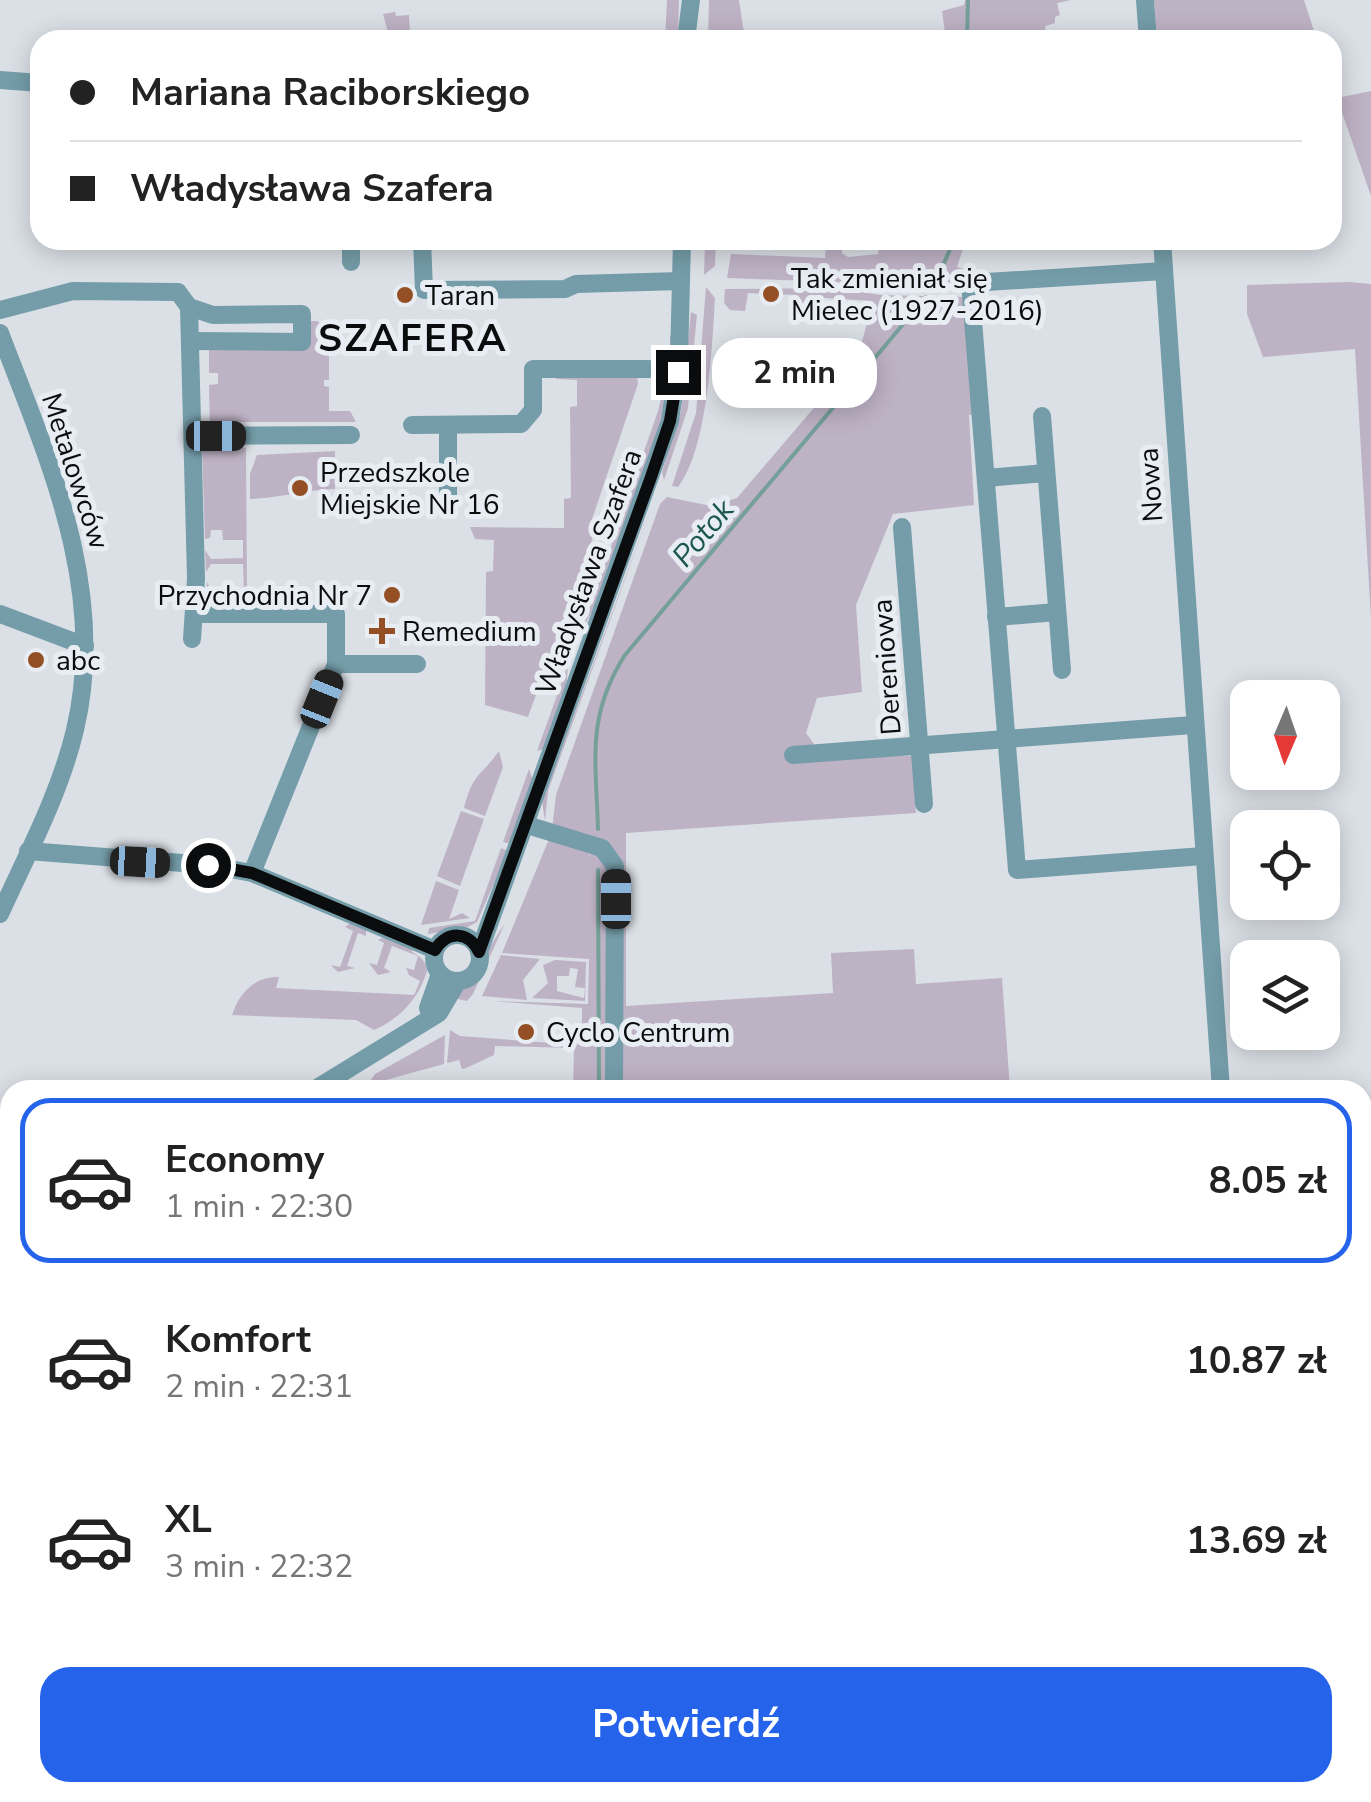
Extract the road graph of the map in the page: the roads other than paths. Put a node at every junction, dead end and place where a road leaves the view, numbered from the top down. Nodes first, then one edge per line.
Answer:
1 (688, 0) edge
2 (1145, 0) edge
3 (686, 30) edge
4 (1147, 30) edge
5 (0, 80) edge
6 (30, 82) edge
7 (351, 250) edge
8 (422, 250) edge
9 (682, 250) edge
10 (1163, 250) edge
11 (352, 262) dead end
12 (1164, 272) junction
13 (682, 281) junction
14 (189, 307) junction
15 (0, 310) edge
16 (0, 333) edge
17 (191, 341) junction
18 (649, 368) dead end
19 (7, 371) edge
20 (1042, 416) dead end
21 (412, 425) dead end
22 (448, 426) junction
23 (351, 435) dead end
24 (193, 436) junction
25 (1046, 473) junction
26 (986, 478) junction
27 (448, 505) dead end
28 (902, 527) dead end
29 (1057, 612) junction
30 (0, 614) edge
31 (195, 614) junction
32 (996, 617) junction
33 (192, 639) dead end
34 (86, 646) junction
35 (336, 664) junction
36 (417, 664) dead end
37 (1062, 670) dead end
38 (1193, 726) junction
39 (1006, 739) junction
40 (920, 745) junction
41 (792, 755) dead end
42 (924, 804) dead end
43 (527, 825) junction
44 (28, 851) junction
45 (1203, 856) junction
46 (252, 873) junction
47 (494, 911) junction
48 (0, 914) edge
49 (466, 936) junction
50 (435, 950) junction
51 (479, 952) junction
52 (440, 974) junction
53 (458, 981) junction
54 (430, 1016) junction
55 (331, 1080) edge
56 (614, 1080) edge
57 (1220, 1080) edge

1 - 3 street
2 - 4 street
5 - 6 street
7 - 11 street
8 - 13 street
9 - 13 street, Władysława Szafera
10 - 12 street, Nowa
12 - 26 street
12 - 38 street, Nowa
13 - 43 street, Władysława Szafera
14 - 15 street
14 - 17 street
14 - 17 street
16 - 19 street, Metalowców
17 - 24 street
18 - 22 street
19 - 34 street, Metalowców
20 - 25 street
21 - 22 street
22 - 27 street
23 - 24 street
24 - 31 street
25 - 26 street
25 - 29 street
26 - 32 street
28 - 40 street, Dereniowa
29 - 32 street
29 - 37 street
30 - 34 street
31 - 33 street
31 - 35 street
32 - 39 street
34 - 44 street, Metalowców
35 - 36 street
35 - 46 street
38 - 39 street
38 - 45 street, Nowa
39 - 40 street
39 - 45 street
40 - 41 street
40 - 42 street, Dereniowa
43 - 47 street, Władysława Szafera
43 - 56 street
44 - 46 street
44 - 48 street, Metalowców
45 - 57 street, Nowa
46 - 50 street
47 - 49 street, Władysława Szafera
47 - 51 street, Władysława Szafera
49 - 50 street
49 - 51 street
50 - 52 street
51 - 53 street
52 - 53 street
52 - 54 street
53 - 54 street
54 - 55 street

